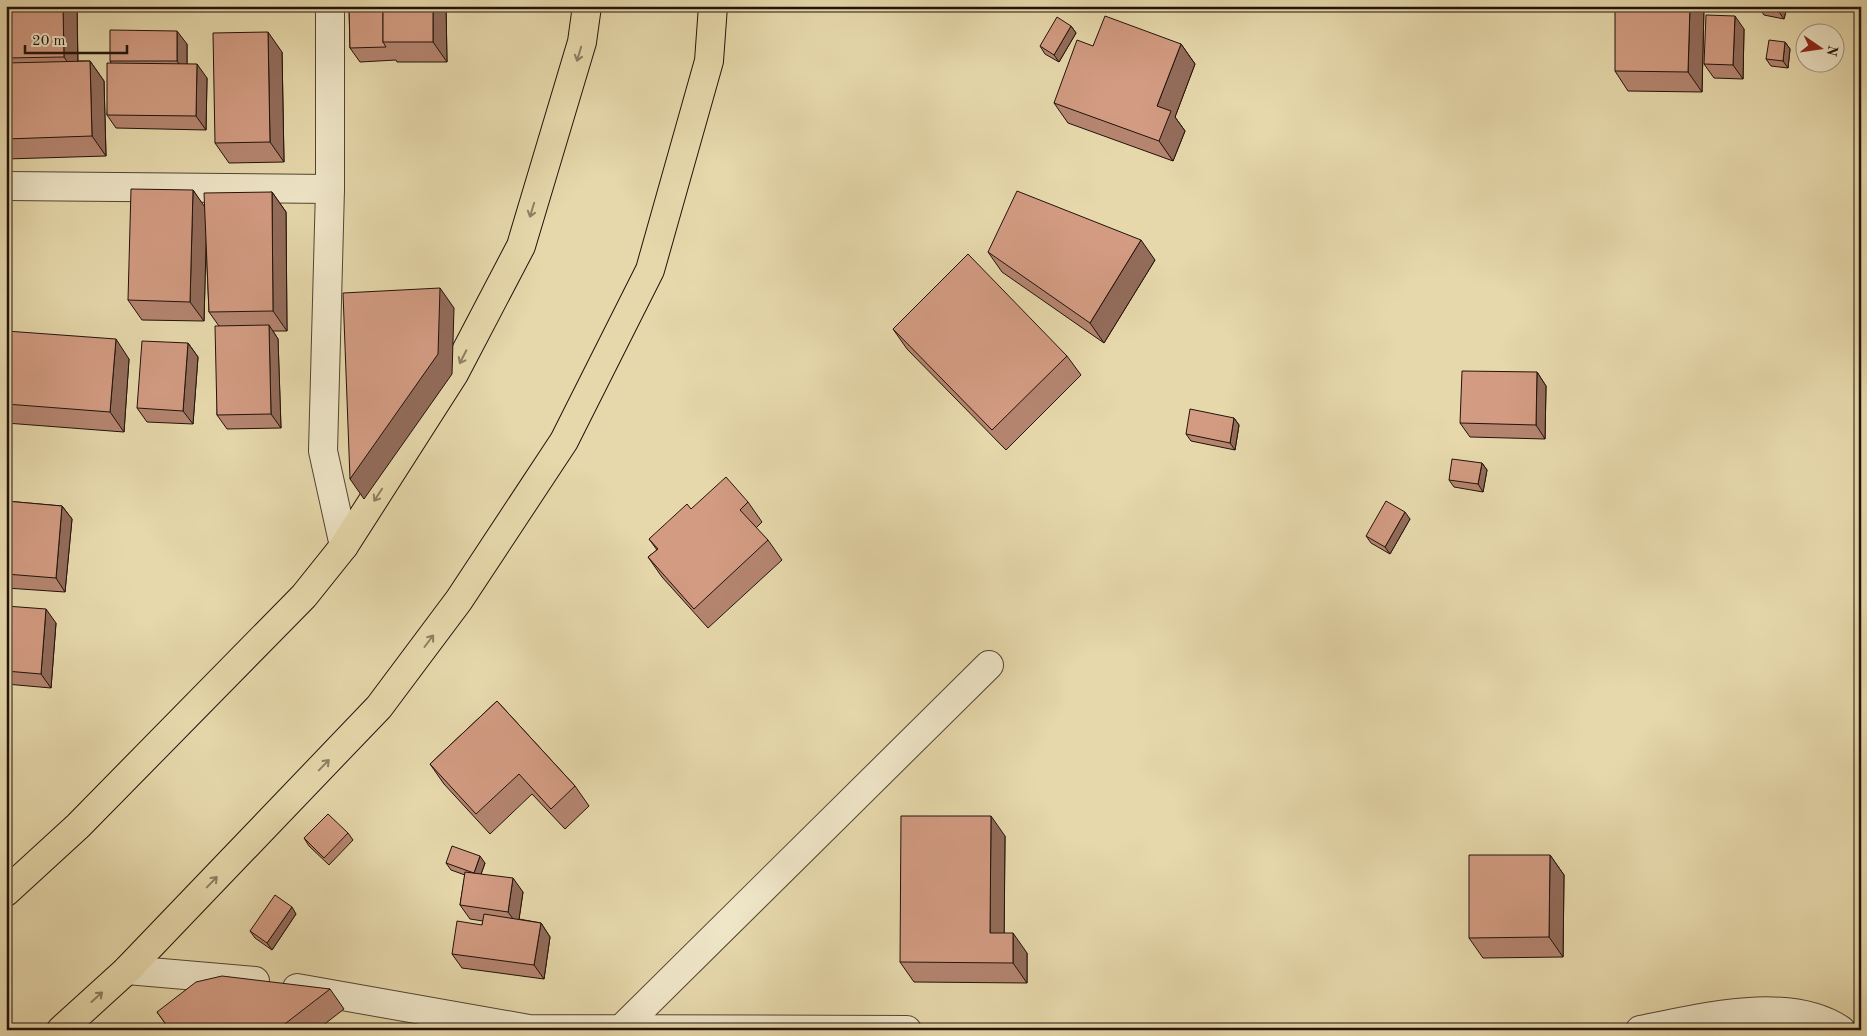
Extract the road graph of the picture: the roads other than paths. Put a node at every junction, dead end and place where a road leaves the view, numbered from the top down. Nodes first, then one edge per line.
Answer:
1 (330, 6) edge
2 (587, 6) edge
3 (713, 6) edge
4 (6, 186) edge
5 (330, 189) junction
6 (344, 546) junction
7 (989, 665) dead end
8 (6, 892) edge
9 (127, 970) junction
10 (61, 1030) edge
11 (620, 1030) edge
12 (908, 1030) edge
13 (1640, 1030) edge
14 (1841, 1030) edge

1 - 5 street
2 -> 6 highway
9 -> 3 highway
4 - 5 street
5 - 6 street
6 - 8 highway
7 - 11 street
10 -> 9 highway
9 - 11 street
11 - 12 street
13 - 14 street

